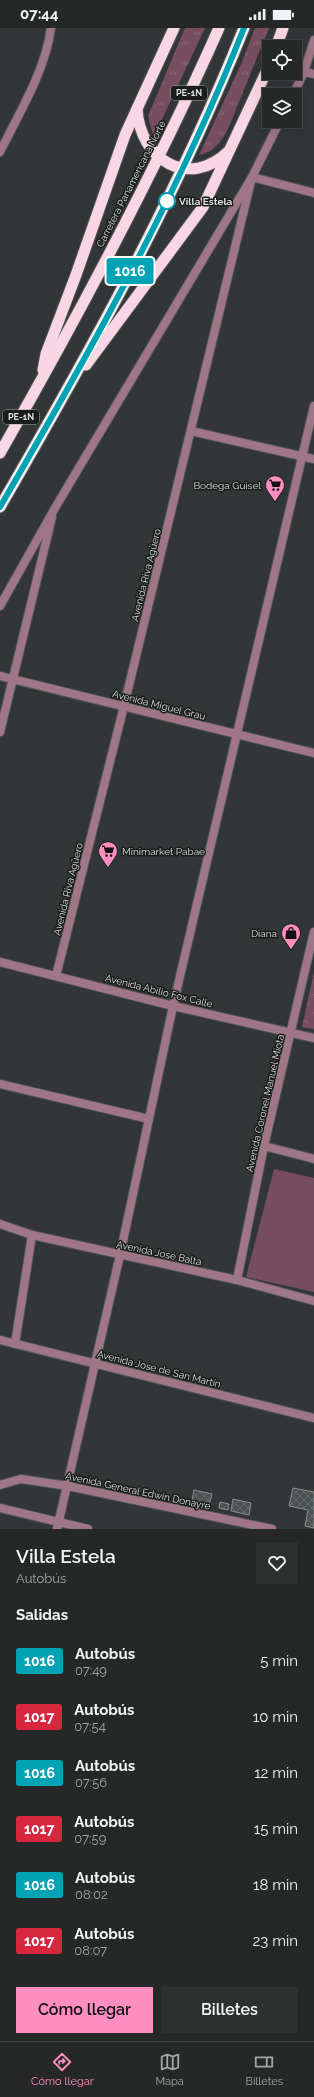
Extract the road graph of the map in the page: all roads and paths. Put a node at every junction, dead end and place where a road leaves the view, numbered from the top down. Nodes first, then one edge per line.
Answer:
1 (50, 28) edge
2 (174, 28) edge
3 (219, 28) edge
4 (244, 28) edge
5 (283, 28) edge
6 (279, 40) edge
7 (314, 40) edge
8 (304, 72) junction
9 (314, 74) edge
10 (263, 80) edge
11 (296, 88) edge
12 (137, 108) junction
13 (276, 128) edge
14 (232, 148) junction
15 (0, 152) edge
16 (160, 158) junction
17 (183, 168) junction
18 (252, 177) junction
19 (314, 193) edge
20 (42, 381) junction
21 (69, 388) junction
22 (314, 406) edge
23 (191, 431) junction
24 (0, 453) edge
25 (302, 457) junction
26 (314, 459) edge
27 (0, 507) edge
28 (55, 508) junction
29 (0, 606) edge
30 (0, 676) edge
31 (13, 679) junction
32 (124, 706) junction
33 (0, 732) edge
34 (237, 734) junction
35 (314, 753) edge
36 (314, 932) edge
37 (0, 962) edge
38 (56, 976) junction
39 (173, 1006) junction
40 (292, 1033) junction
41 (314, 1038) edge
42 (0, 1084) edge
43 (149, 1119) junction
44 (264, 1146) junction
45 (314, 1159) edge
46 (0, 1224) edge
47 (32, 1235) junction
48 (120, 1255) junction
49 (237, 1280) junction
50 (314, 1301) edge
51 (0, 1340) edge
52 (15, 1344) junction
53 (95, 1364) junction
54 (314, 1418) edge
55 (0, 1485) edge
56 (68, 1486) junction
57 (0, 1508) edge
58 (57, 1525) edge
59 (88, 1529) edge
60 (272, 1529) edge

1 - 15 street
2 - 12 highway
3 - 16 highway, Carretera Panamericana Norte / PE-1N
4 - 17 highway, PE-1N
5 - 6 highway
7 - 8 street
8 - 9 street
8 - 11 street
10 - 14 highway
12 - 16 highway
12 - 20 highway
13 - 18 street
14 - 17 highway
14 - 21 highway
16 - 17 highway
16 - 20 highway, Carretera Panamericana Norte / PE-1N
17 - 21 highway, PE-1N
18 - 19 street
18 - 23 street, Avenida Riva Agüero
18 - 28 street
20 - 24 highway, Carretera Panamericana Norte / PE-1N
21 - 27 highway, PE-1N
22 - 25 street
23 - 25 street
23 - 32 street, Avenida Riva Agüero
25 - 26 street
25 - 34 street
28 - 29 street
28 - 31 street
30 - 31 street, Avenida Miguel Grau
31 - 32 street, Avenida Miguel Grau
31 - 33 street
32 - 34 street, Avenida Miguel Grau
32 - 38 street, Avenida Riva Agüero
34 - 35 street, Avenida Miguel Grau
34 - 39 street
36 - 40 street, Avenida Coronel Manuel Miota
37 - 38 street, Avenida Abilio Fox Calle
38 - 39 street, Avenida Abilio Fox Calle
39 - 40 street, Avenida Abilio Fox Calle
39 - 43 street
40 - 41 street, Avenida Abilio Fox Calle
40 - 44 street, Avenida Coronel Manuel Miota
42 - 43 street
43 - 48 street
44 - 45 street
44 - 49 street, Avenida Coronel Manuel Miota
46 - 47 street, Avenida José Balta
47 - 48 street, Avenida José Balta
47 - 52 street
48 - 49 street, Avenida José Balta
48 - 53 street
49 - 50 street, Avenida José Balta
51 - 52 street, Avenida Jose de San Martín
52 - 53 street, Avenida Jose de San Martín
53 - 54 street, Avenida Jose de San Martín
53 - 56 street
55 - 56 street, Avenida General Edwin Donayre
56 - 58 street
56 - 60 street, Avenida General Edwin Donayre
57 - 58 street
58 - 59 street

